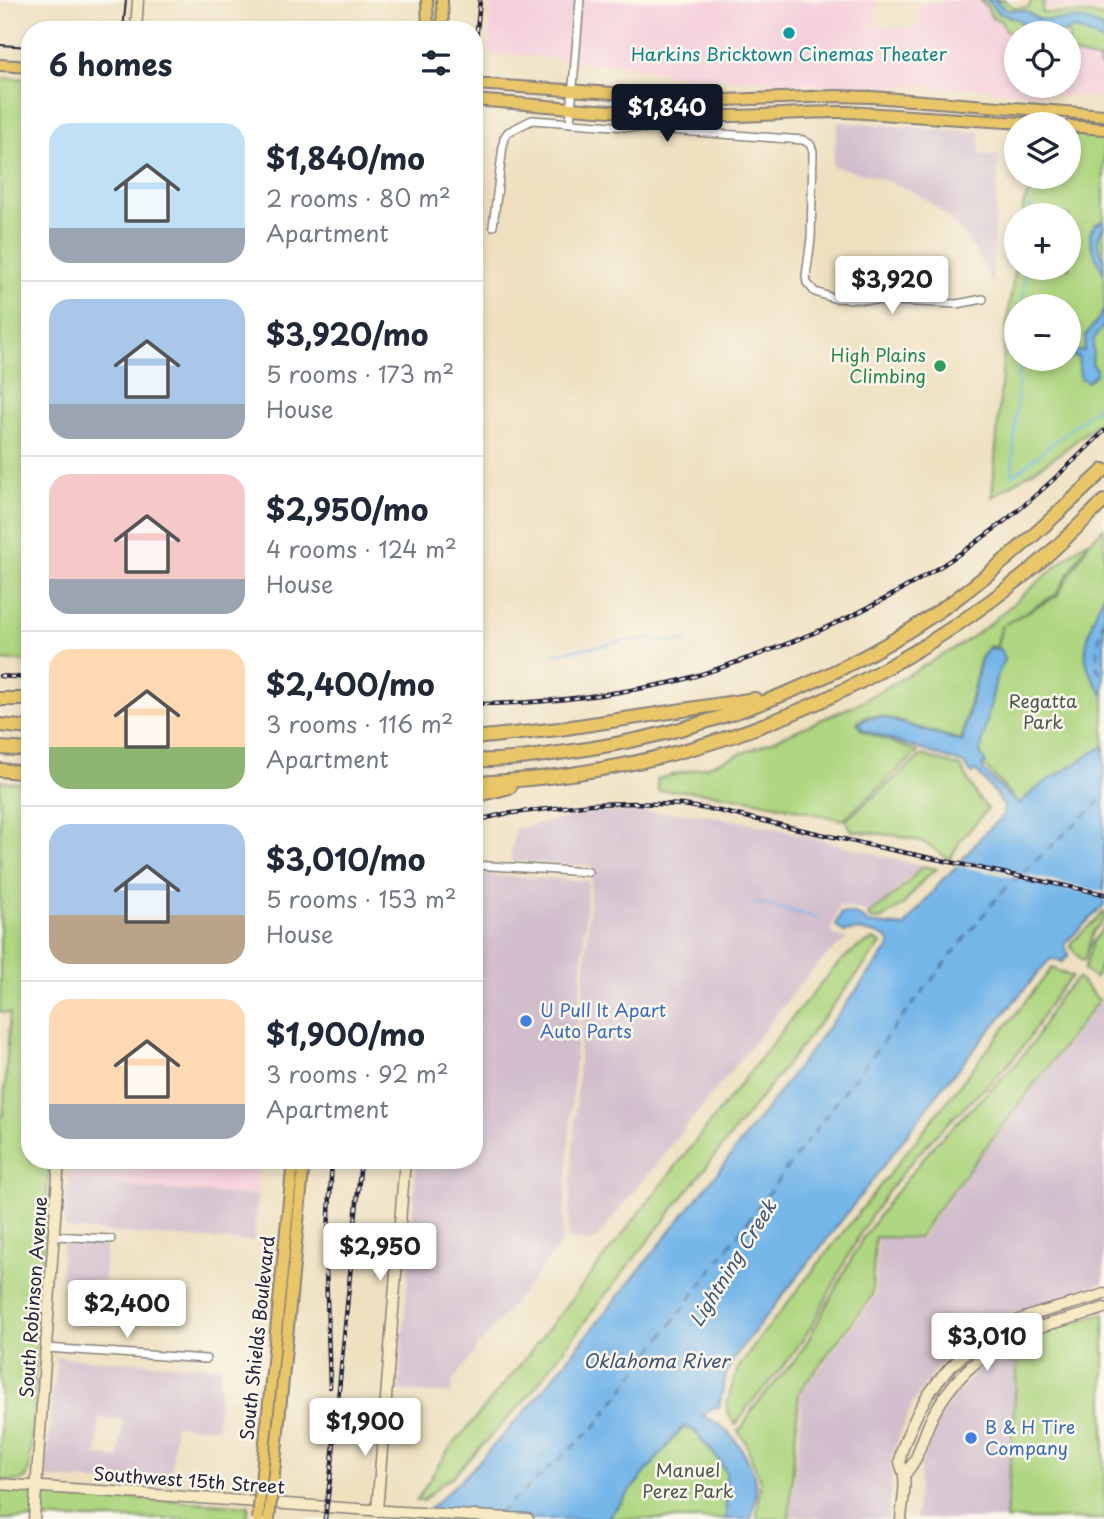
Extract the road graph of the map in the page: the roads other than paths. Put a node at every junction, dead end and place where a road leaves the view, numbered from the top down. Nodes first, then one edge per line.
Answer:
1 (138, 0) edge
2 (427, 0) edge
3 (442, 0) edge
4 (580, 0) edge
5 (137, 21) edge
6 (428, 21) edge
7 (443, 21) edge
8 (0, 65) edge
9 (21, 66) edge
10 (483, 85) edge
11 (572, 91) junction
12 (483, 101) edge
13 (571, 107) junction
14 (1103, 115) edge
15 (1004, 122) edge
16 (570, 123) junction
17 (1081, 127) edge
18 (1103, 129) edge
19 (493, 226) dead end
20 (983, 299) dead end
21 (1104, 470) edge
22 (1104, 501) edge
23 (778, 696) junction
24 (0, 699) edge
25 (21, 699) edge
26 (0, 725) edge
27 (21, 726) edge
28 (483, 737) edge
29 (0, 748) edge
30 (21, 749) edge
31 (483, 759) edge
32 (0, 770) edge
33 (21, 773) edge
34 (551, 777) junction
35 (483, 782) edge
36 (483, 794) edge
37 (483, 866) edge
38 (588, 872) dead end
39 (59, 1169) edge
40 (292, 1169) edge
41 (303, 1169) edge
42 (404, 1169) edge
43 (54, 1236) junction
44 (111, 1239) dead end
45 (1104, 1294) edge
46 (1104, 1308) edge
47 (46, 1348) junction
48 (206, 1359) dead end
49 (268, 1472) junction
50 (904, 1476) junction
51 (0, 1484) edge
52 (36, 1486) junction
53 (381, 1511) junction
54 (34, 1519) edge
55 (258, 1519) edge
56 (269, 1519) edge
57 (528, 1519) edge
58 (901, 1519) edge

1 - 5 main road
2 - 6 main road
3 - 7 main road
4 - 11 street
8 - 9 main road
10 - 11 main road
11 - 13 street
11 - 14 main road
12 - 13 main road
13 - 15 main road
13 - 16 street
16 - 19 street
16 - 20 street
17 - 18 main road
21 - 23 highway
22 - 34 highway
23 - 28 highway
23 - 31 highway
24 - 25 highway
26 - 27 highway
29 - 30 highway
32 - 33 highway
34 - 35 highway
34 - 36 highway
37 - 38 street
39 - 43 main road, South Robinson Avenue
40 - 49 main road, South Shields Boulevard
41 - 49 main road, South Shields Boulevard
42 - 53 main road
43 - 44 street
43 - 47 main road, South Robinson Avenue
45 - 50 main road
46 - 50 main road
47 - 48 street
47 - 52 main road, South Robinson Avenue
49 - 55 main road, South Shields Boulevard, bridge
49 - 56 main road, South Shields Boulevard, bridge
50 - 58 main road
51 - 52 main road, Southwest 15th Street
52 - 53 main road, Southwest 15th Street
52 - 54 main road, South Robinson Avenue
53 - 57 main road, Southwest 15th Street

